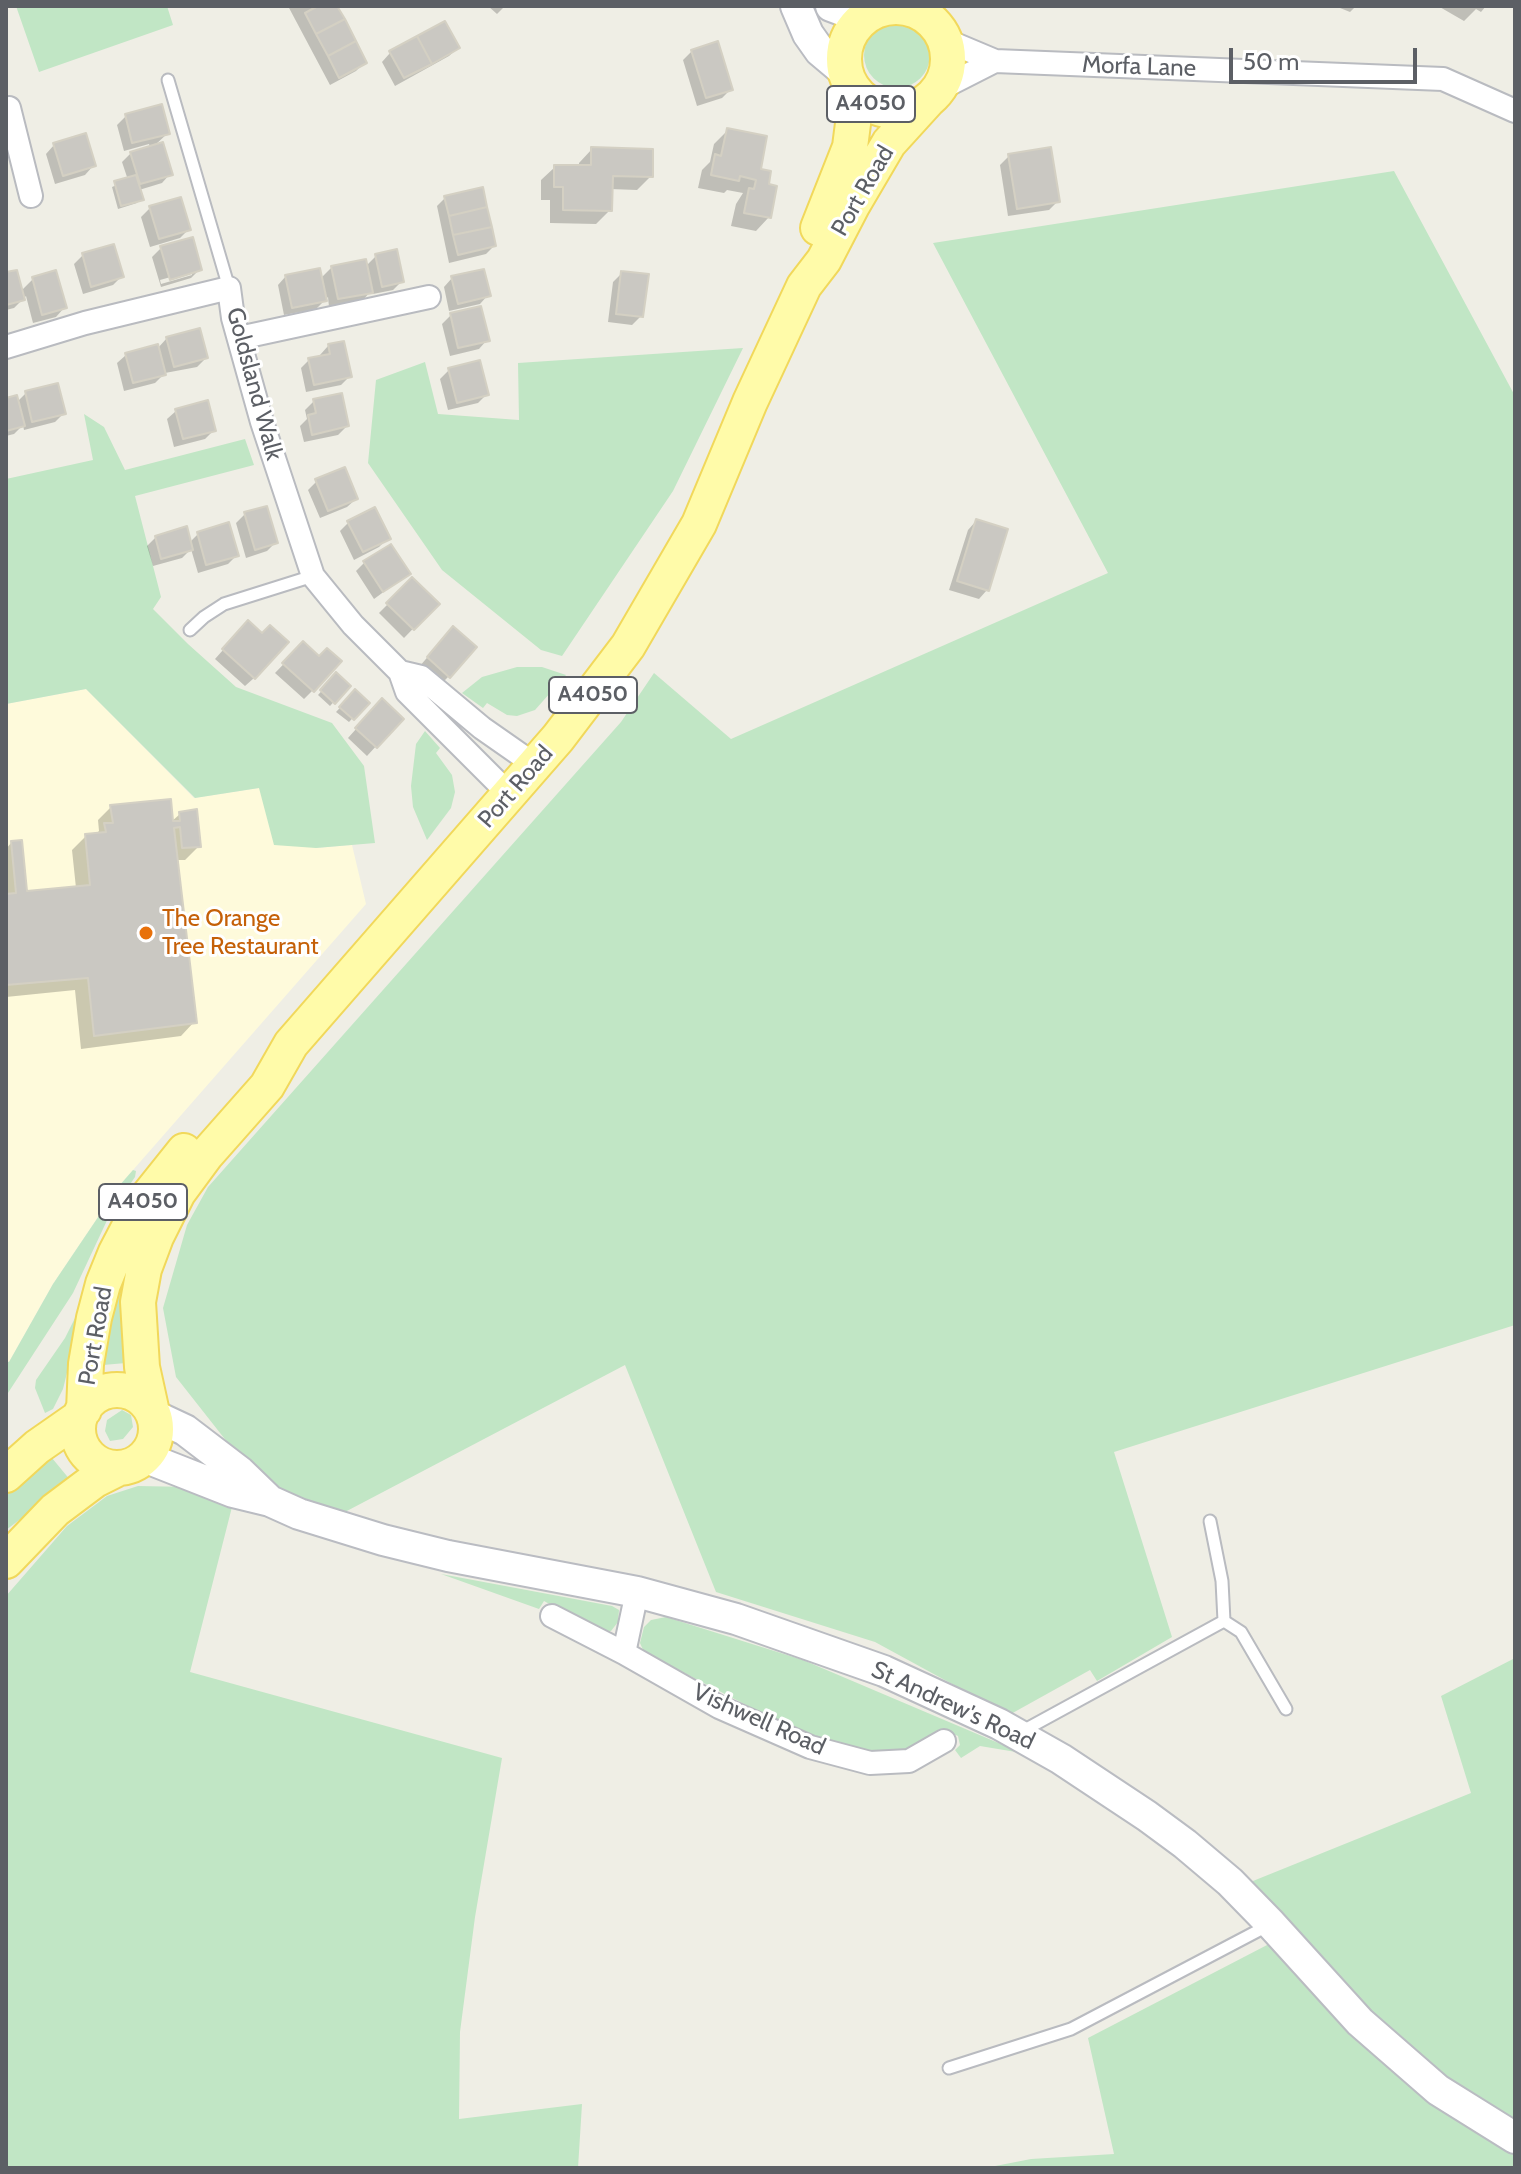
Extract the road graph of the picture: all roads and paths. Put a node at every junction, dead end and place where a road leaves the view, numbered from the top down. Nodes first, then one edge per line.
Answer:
1 (796, 6) edge
2 (831, 6) edge
3 (878, 10) edge
4 (942, 26) edge
5 (995, 61) junction
6 (168, 80) dead end
7 (849, 80) junction
8 (933, 95) junction
9 (7, 108) edge
10 (1515, 111) edge
11 (31, 196) dead end
12 (804, 286) junction
13 (229, 288) junction
14 (429, 297) dead end
15 (239, 338) junction
16 (6, 347) edge
17 (313, 576) junction
18 (190, 630) dead end
19 (400, 672) junction
20 (535, 765) junction
21 (509, 794) junction
22 (291, 1044) junction
23 (152, 1411) junction
24 (82, 1413) junction
25 (132, 1463) junction
26 (6, 1475) edge
27 (270, 1501) junction
28 (1210, 1521) dead end
29 (20, 1534) edge
30 (6, 1561) edge
31 (637, 1592) junction
32 (552, 1616) dead end
33 (1224, 1621) junction
34 (624, 1653) junction
35 (1286, 1709) dead end
36 (1017, 1734) junction
37 (944, 1741) dead end
38 (1271, 1924) junction
39 (949, 2068) dead end
40 (1515, 2138) edge

1 - 7 street
2 - 3 street
3 - 4 main road
3 - 7 main road, Port Road / A4050
4 - 5 street, Morfa Lane
4 - 8 main road, Port Road / A4050
5 - 8 street, Morfa Lane
5 - 10 street, Morfa Lane
6 - 13 lane
7 - 8 main road, Port Road / A4050
7 - 12 main road, Port Road / A4050
8 - 12 main road, Port Road / A4050
9 - 11 street
12 - 20 main road, Port Road / A4050
13 - 15 street, Goldsland Walk
13 - 16 street, Goldsland Walk
14 - 15 street
15 - 17 street, Goldsland Walk
17 - 18 lane
17 - 19 street, Goldsland Walk
19 - 20 street, Goldsland Walk
19 - 21 street, Goldsland Walk
20 - 21 main road, Port Road / A4050
21 - 22 main road, Port Road / A4050
22 - 23 main road, Port Road / A4050
22 - 24 main road, Port Road / A4050
23 - 24 main road
23 - 25 main road
23 - 27 street, St Andrew's Road
24 - 25 main road
24 - 26 main road, Port Road
25 - 27 street, St Andrew's Road
25 - 29 main road
27 - 31 street, St Andrew's Road
28 - 33 lane
29 - 30 main road
31 - 34 street
31 - 36 street, St Andrew's Road
32 - 34 street, Vishwell Road
33 - 35 lane
33 - 36 lane
34 - 37 street, Vishwell Road
36 - 38 street, St Andrew's Road
38 - 39 lane
38 - 40 street, St Andrew's Road

